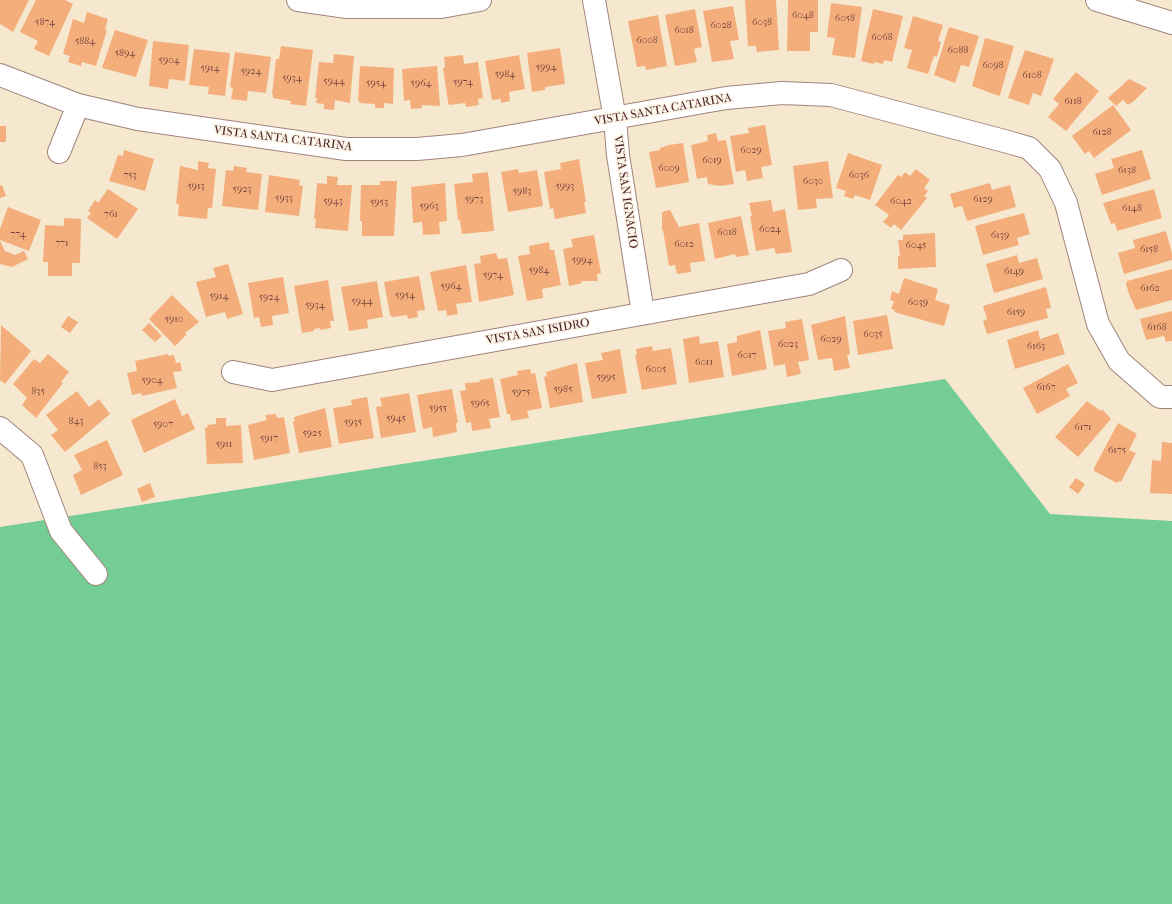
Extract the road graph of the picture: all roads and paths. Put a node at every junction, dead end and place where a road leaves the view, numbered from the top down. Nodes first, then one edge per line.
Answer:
1 (298, 0) edge
2 (480, 0) edge
3 (594, 0) edge
4 (1097, 0) edge
5 (1172, 23) edge
6 (0, 75) edge
7 (78, 105) junction
8 (615, 119) junction
9 (59, 152) dead end
10 (841, 270) dead end
11 (643, 313) junction
12 (233, 372) dead end
13 (1172, 397) edge
14 (0, 428) edge
15 (96, 574) dead end

1 - 2 street
3 - 8 street, VISTA SAN IGNACIO
4 - 5 street
6 - 7 street, VISTA SANTA CATARINA
7 - 8 street, VISTA SANTA CATARINA
7 - 9 street
8 - 11 street, VISTA SAN IGNACIO
8 - 13 street, VISTA SANTA CATARINA
10 - 11 street, VISTA SAN ISIDRO
11 - 12 street, VISTA SAN ISIDRO
14 - 15 street

